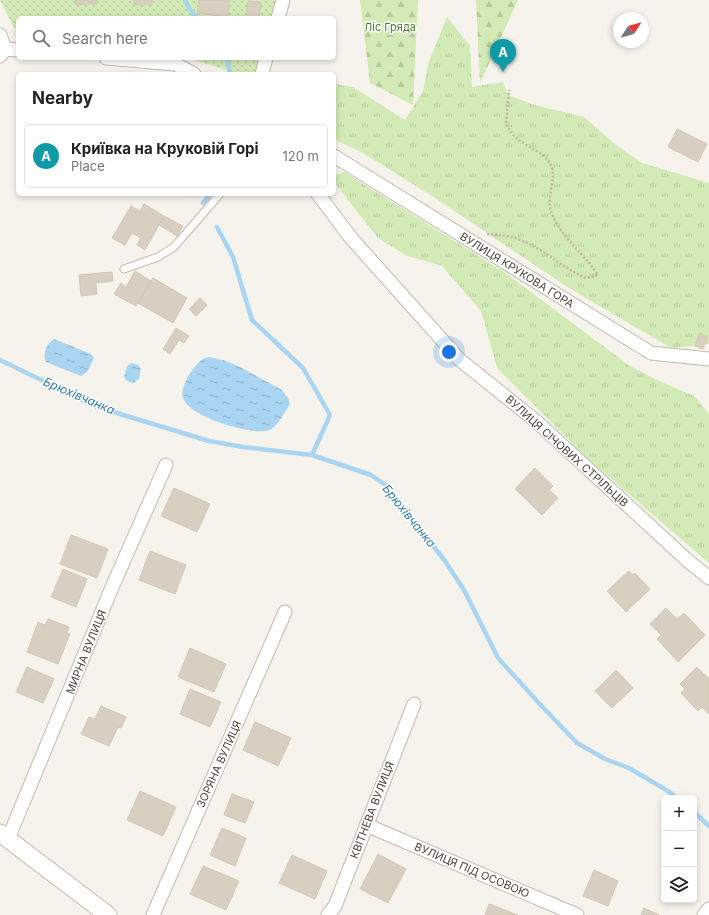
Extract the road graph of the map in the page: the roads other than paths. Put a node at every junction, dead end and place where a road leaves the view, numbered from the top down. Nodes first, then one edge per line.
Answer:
1 (283, 0) edge
2 (279, 16) edge
3 (0, 35) edge
4 (16, 50) edge
5 (2, 52) edge
6 (129, 60) edge
7 (266, 60) edge
8 (190, 72) edge
9 (262, 72) edge
10 (336, 157) edge
11 (218, 196) edge
12 (320, 196) edge
13 (124, 268) dead end
14 (709, 359) edge
15 (166, 465) dead end
16 (709, 578) edge
17 (285, 612) dead end
18 (414, 704) dead end
19 (366, 825) junction
20 (4, 836) edge
21 (709, 909) edge
22 (108, 915) edge
23 (153, 915) edge
24 (328, 915) edge
25 (577, 915) edge
26 (704, 915) edge

1 - 2 street
3 - 5 street
4 - 5 street
6 - 8 street
7 - 9 street
10 - 14 street, ВУЛИЦЯ КРУКОВА ГОРА
11 - 13 lane
12 - 16 street, ВУЛИЦЯ СІЧОВИХ СТРІЛЬЦІВ
15 - 20 street, МИРНА ВУЛИЦЯ
17 - 23 street, ЗОРЯНА ВУЛИЦЯ
18 - 19 street, КВІТНЕВА ВУЛИЦЯ
19 - 24 street, КВІТНЕВА ВУЛИЦЯ
19 - 25 street, ВУЛИЦЯ ПІД ОСОВОЮ
20 - 22 street
21 - 26 street

